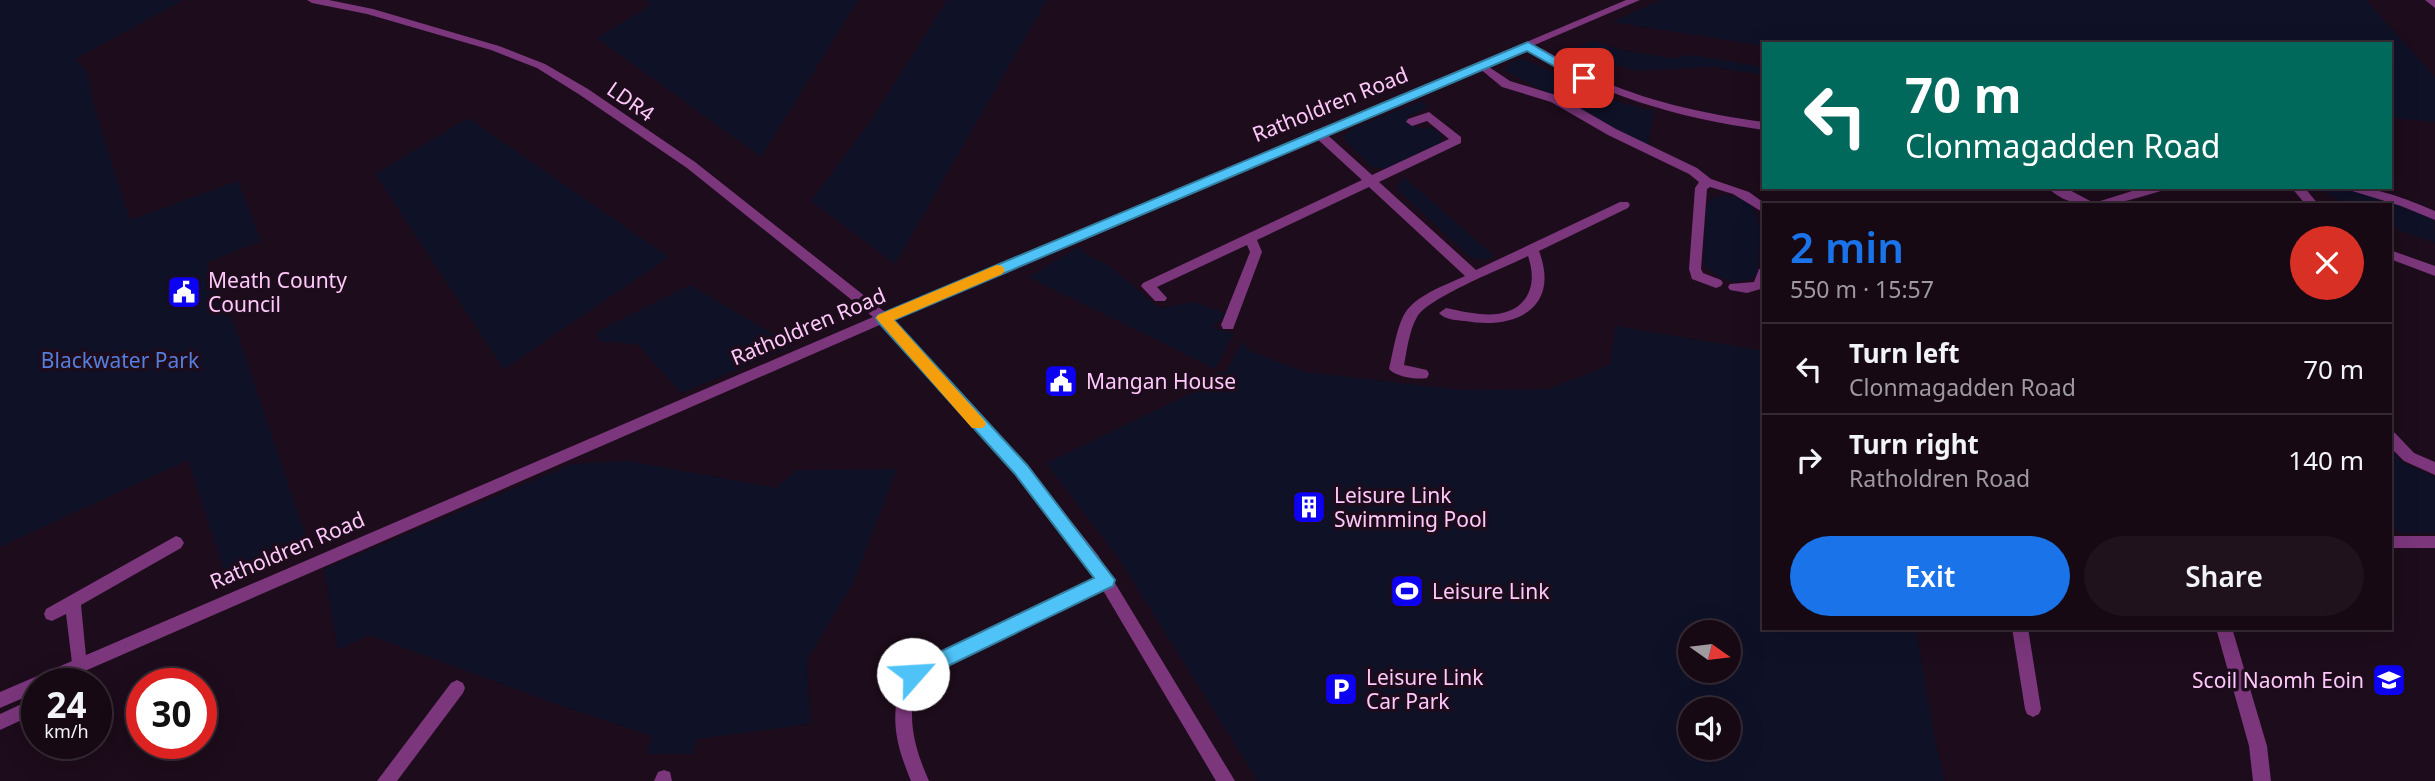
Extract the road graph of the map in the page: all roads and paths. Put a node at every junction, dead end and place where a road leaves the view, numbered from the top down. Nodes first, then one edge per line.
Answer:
1 (313, 0) edge
2 (1635, 0) edge
3 (2430, 0) edge
4 (2435, 5) edge
5 (1528, 46) junction
6 (1483, 66) junction
7 (1412, 122) dead end
8 (1762, 126) edge
9 (1318, 133) junction
10 (1370, 182) junction
11 (1707, 182) junction
12 (2057, 189) edge
13 (2153, 189) edge
14 (2299, 189) edge
15 (2360, 189) edge
16 (2085, 203) edge
17 (2106, 203) edge
18 (2311, 203) edge
19 (1624, 205) dead end
20 (1762, 207) edge
21 (2435, 216) edge
22 (1250, 237) junction
23 (1531, 248) junction
24 (2392, 255) edge
25 (2435, 271) edge
26 (1474, 276) junction
27 (1762, 277) edge
28 (1716, 283) dead end
29 (1735, 287) dead end
30 (1160, 298) dead end
31 (1446, 313) dead end
32 (884, 318) junction
33 (1228, 325) dead end
34 (1422, 374) dead end
35 (2393, 440) edge
36 (2435, 469) edge
37 (2392, 542) edge
38 (2435, 542) edge
39 (176, 543) dead end
40 (1106, 580) junction
41 (73, 602) junction
42 (52, 614) dead end
43 (2020, 630) edge
44 (2225, 630) edge
45 (79, 666) junction
46 (457, 688) dead end
47 (1, 700) edge
48 (2033, 709) dead end
49 (21, 712) edge
50 (2, 721) edge
51 (386, 781) edge
52 (920, 781) edge
53 (1226, 781) edge
54 (2262, 781) edge

1 - 32 street, LDR4
2 - 5 street, Ratholdren Road
3 - 4 street
5 - 6 street, Ratholdren Road
5 - 8 street
6 - 9 street, Ratholdren Road
6 - 11 street
7 - 10 street
9 - 10 street
9 - 32 street, Ratholdren Road
10 - 22 street
10 - 26 street
11 - 20 street
11 - 28 street
12 - 16 street
13 - 17 street
14 - 18 street
15 - 21 street
19 - 23 street
22 - 30 street
22 - 33 street
23 - 26 street
23 - 31 street
24 - 25 street
26 - 34 street
27 - 29 street
32 - 40 street, LDR4
32 - 45 street, Ratholdren Road
35 - 36 street
37 - 38 street
39 - 41 street
40 - 52 street
40 - 53 street, LDR4
41 - 42 street
41 - 45 street
43 - 48 street
44 - 54 street
45 - 47 street, Ratholdren Road
46 - 51 street
47 - 50 street, Ratholdren Road
49 - 50 street, Ratholdren Road

